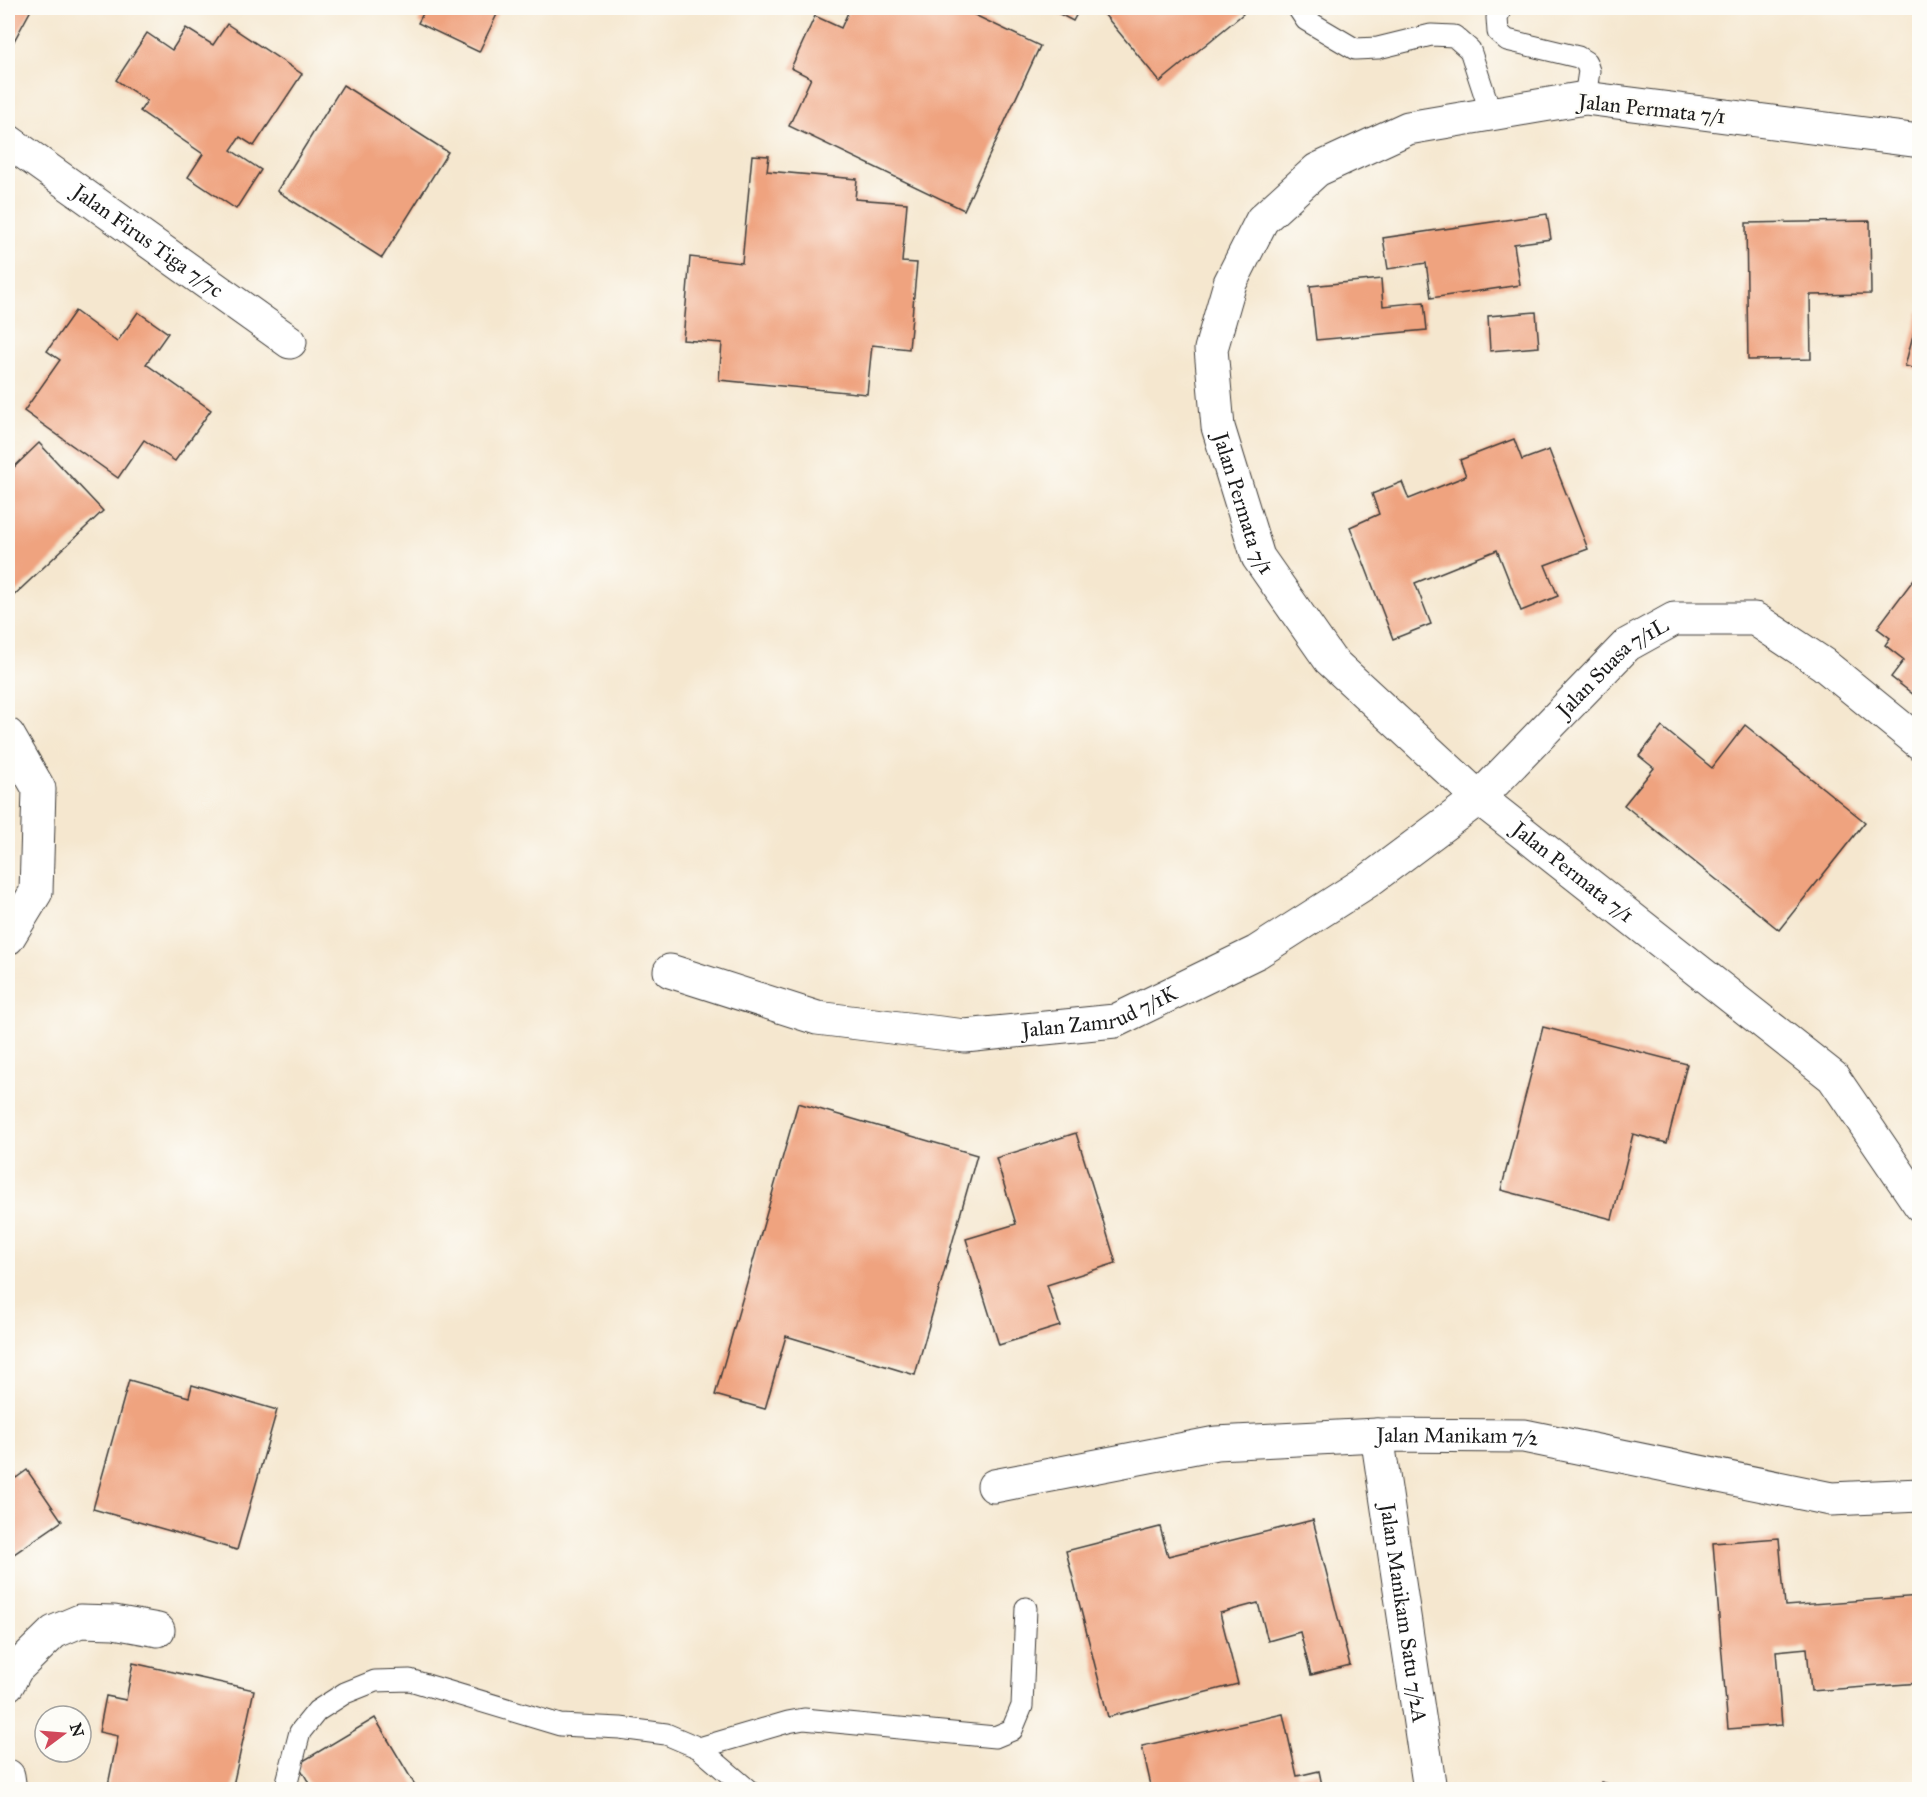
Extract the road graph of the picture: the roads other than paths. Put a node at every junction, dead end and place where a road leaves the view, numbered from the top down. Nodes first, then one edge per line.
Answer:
1 (1298, 8) edge
2 (1501, 8) edge
3 (1585, 98) junction
4 (1491, 114) junction
5 (8, 141) edge
6 (1920, 141) edge
7 (290, 342) dead end
8 (8, 735) edge
9 (1920, 743) edge
10 (1479, 798) junction
11 (8, 938) edge
12 (670, 971) dead end
13 (1920, 1205) edge
14 (1377, 1435) junction
15 (994, 1486) dead end
16 (1920, 1495) edge
17 (1026, 1608) dead end
18 (158, 1630) dead end
19 (8, 1684) edge
20 (699, 1748) junction
21 (8, 1776) edge
22 (10, 1790) edge
23 (285, 1790) edge
24 (748, 1790) edge
25 (1430, 1790) edge

1 - 4 lane
2 - 3 lane
3 - 4 street, Jalan Permata 7/1
3 - 6 street, Jalan Permata 7/1
4 - 10 street, Jalan Permata 7/1
5 - 7 street, Jalan Firus Tiga 7/7c
8 - 11 street
9 - 10 street, Jalan Suasa 7/1L
10 - 12 street, Jalan Zamrud 7/1K
10 - 13 street, Jalan Permata 7/1
14 - 15 street, Jalan Manikam 7/2
14 - 16 street, Jalan Manikam 7/2
14 - 25 street, Jalan Manikam Satu 7/2A
17 - 20 lane
18 - 19 street
20 - 23 lane
20 - 24 lane
21 - 22 street

